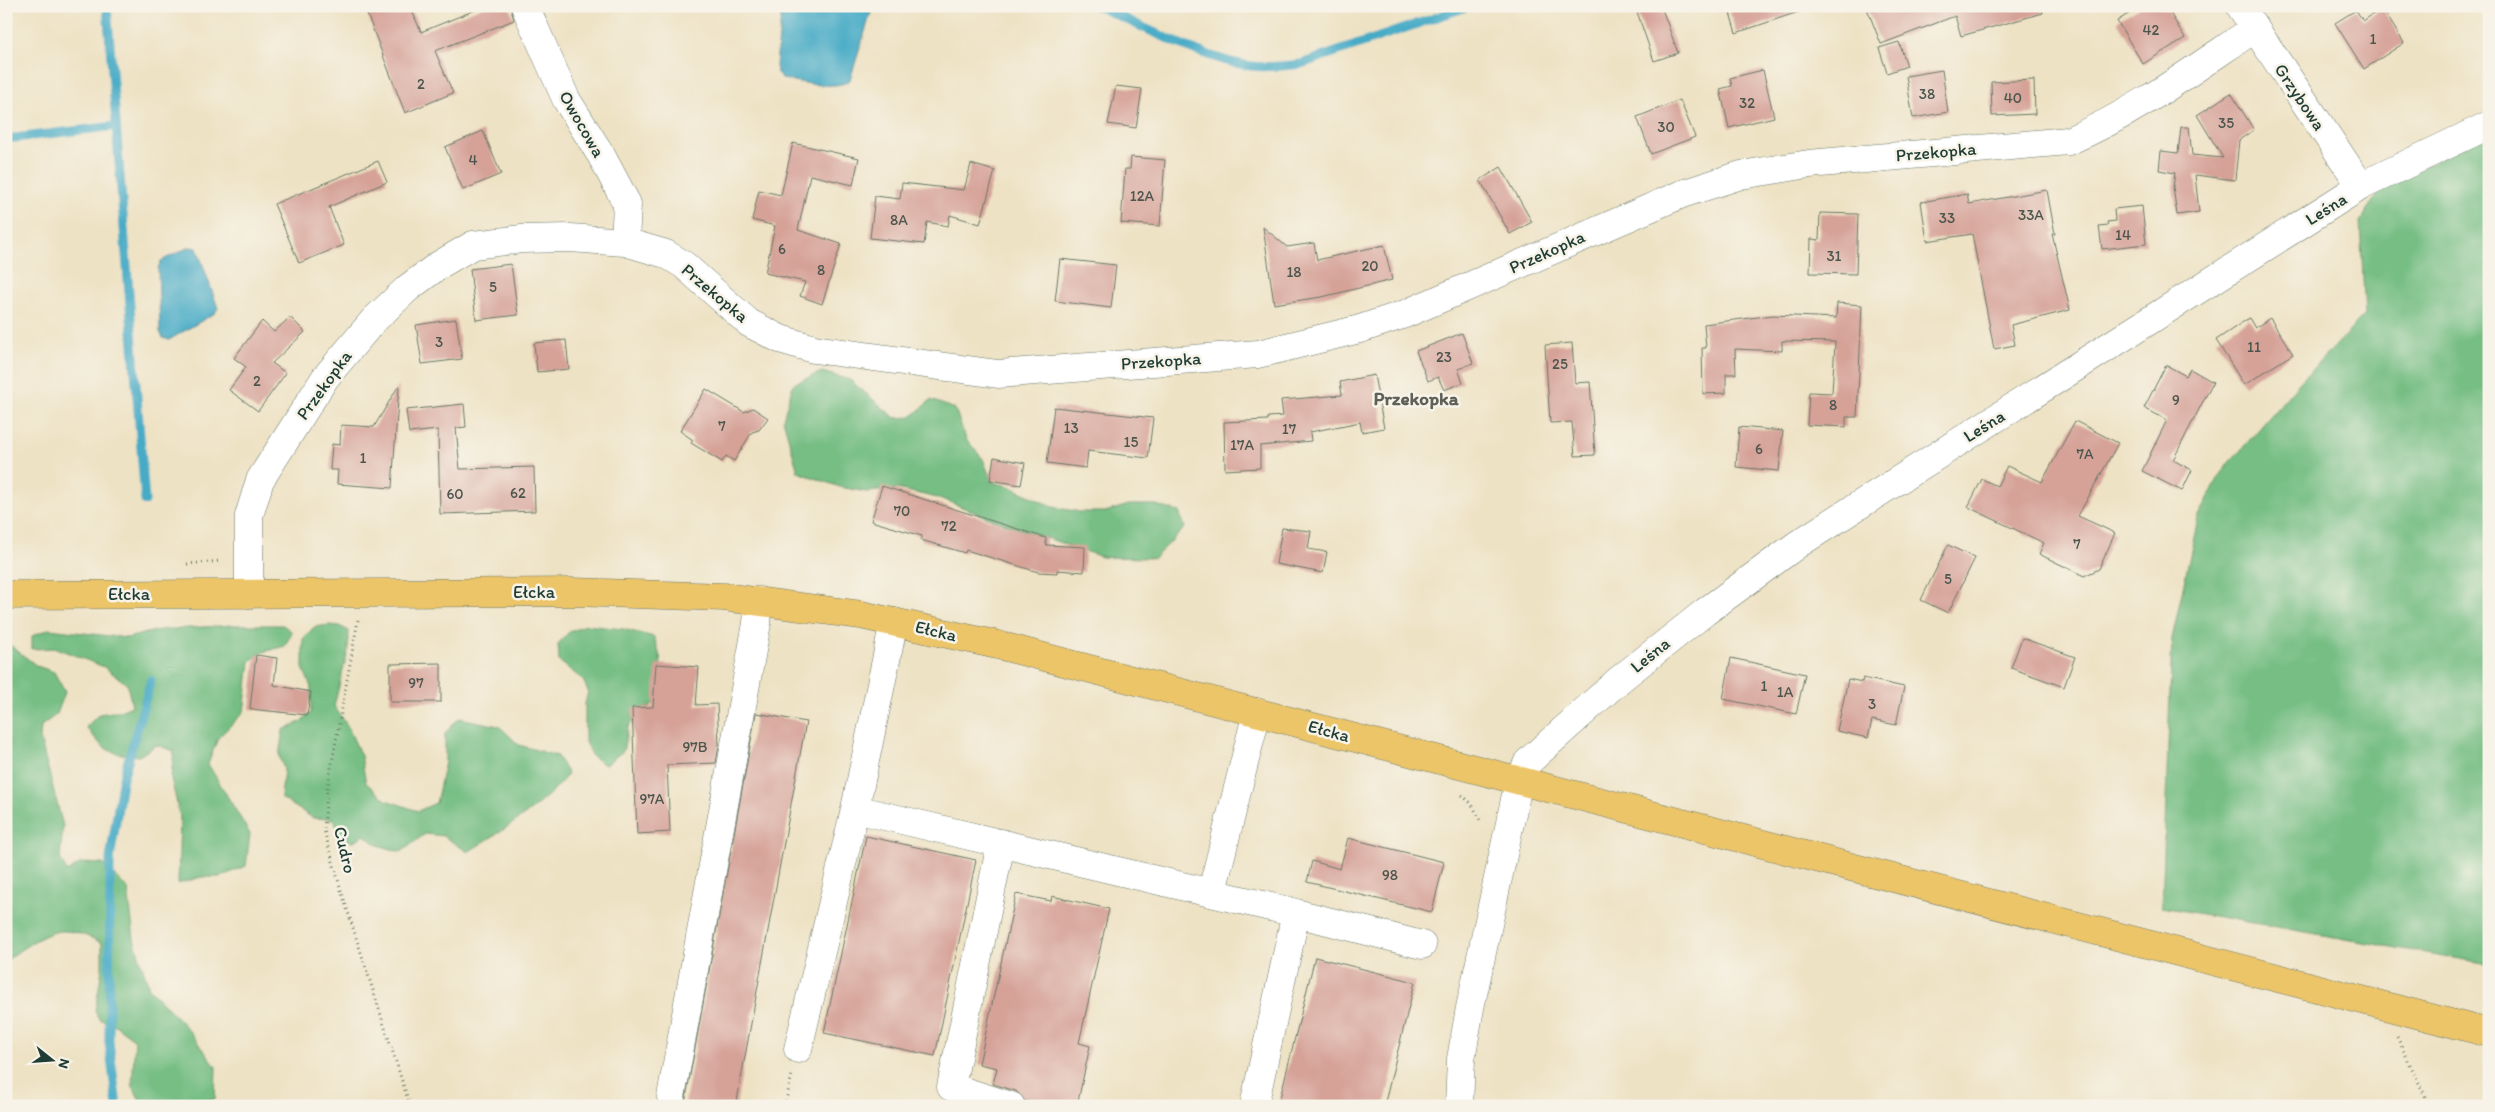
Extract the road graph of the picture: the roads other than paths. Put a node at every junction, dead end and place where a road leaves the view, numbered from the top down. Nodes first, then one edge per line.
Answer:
1 (525, 6) edge
2 (2240, 6) edge
3 (2254, 30) junction
4 (2489, 125) edge
5 (2361, 186) junction
6 (626, 242) junction
7 (249, 594) junction
8 (6, 595) edge
9 (758, 601) junction
10 (894, 622) junction
11 (1257, 712) junction
12 (1519, 781) junction
13 (855, 809) junction
14 (1001, 842) junction
15 (1212, 891) junction
16 (1296, 913) junction
17 (1422, 945) dead end
18 (2489, 1033) edge
19 (798, 1049) dead end
20 (671, 1097) dead end
21 (1011, 1106) edge
22 (1254, 1106) edge
23 (1459, 1106) edge

1 - 6 street, Owocowa
2 - 3 street, Grzybowa
3 - 5 street, Grzybowa
3 - 6 street, Przekopka
4 - 5 street, Leśna
5 - 12 street, Leśna
6 - 7 street, Przekopka
7 - 8 main road, Ełcka
7 - 9 main road, Ełcka
9 - 10 main road, Ełcka
9 - 20 street
10 - 11 main road, Ełcka
10 - 13 street
11 - 12 main road, Ełcka
11 - 15 street
12 - 18 main road, Ełcka
12 - 23 street
13 - 14 street
13 - 19 street
14 - 15 street
14 - 21 street
15 - 16 street
16 - 17 street
16 - 22 street

